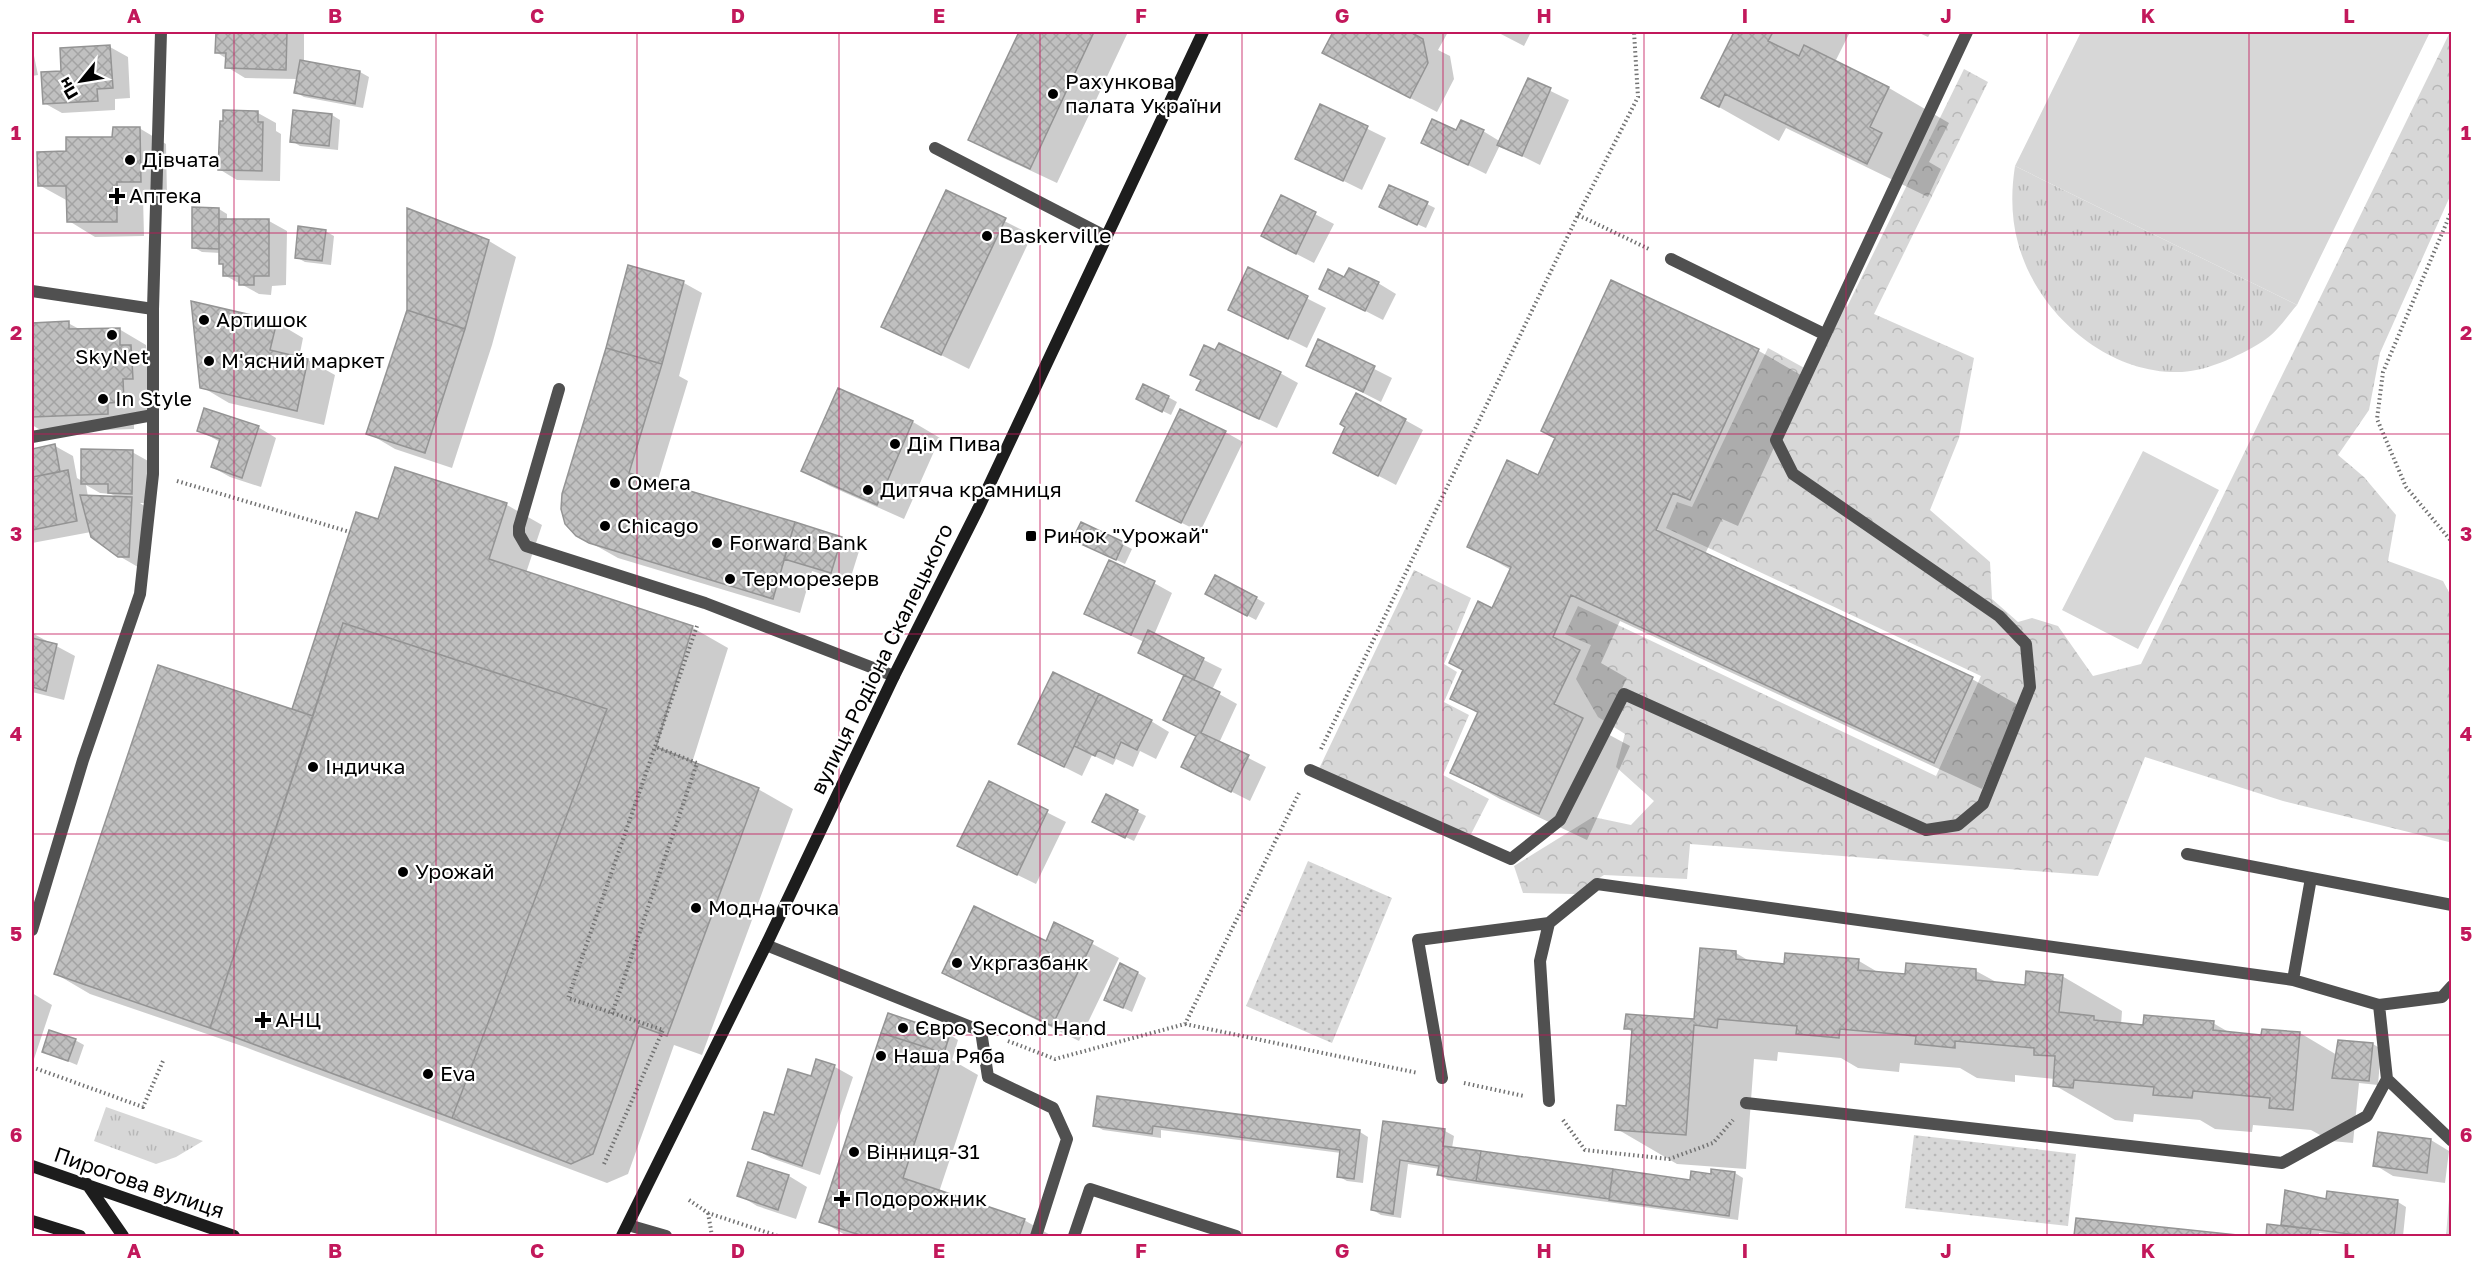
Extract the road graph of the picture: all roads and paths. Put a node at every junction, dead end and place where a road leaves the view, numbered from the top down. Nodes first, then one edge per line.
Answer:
1 (161, 32) edge
2 (1203, 32) edge
3 (1634, 32) edge
4 (1967, 32) edge
5 (935, 148) dead end
6 (2451, 210) edge
7 (1578, 215) junction
8 (1107, 237) junction
9 (1671, 259) joint
10 (32, 291) edge
11 (153, 309) junction
12 (1824, 334) junction
13 (559, 389) dead end
14 (153, 415) junction
15 (32, 437) edge
16 (153, 474) junction
17 (350, 532) dead end
18 (2451, 542) edge
19 (705, 603) junction
20 (894, 676) junction
21 (656, 747) junction
22 (1310, 770) junction
23 (2187, 854) dead end
24 (2311, 878) junction
25 (2451, 905) edge
26 (1549, 923) junction
27 (32, 930) edge
28 (766, 945) junction
29 (2293, 980) junction
30 (2451, 986) edge
31 (2379, 1005) junction
32 (612, 1014) junction
33 (1185, 1023) junction
34 (981, 1031) junction
35 (163, 1061) dead end
36 (32, 1067) edge
37 (1442, 1078) junction
38 (2387, 1079) junction
39 (1549, 1101) junction
40 (1746, 1103) joint
41 (2451, 1141) edge
42 (604, 1164) dead end
43 (32, 1166) edge
44 (87, 1184) junction
45 (689, 1200) dead end
46 (708, 1214) junction
47 (32, 1221) edge
48 (625, 1231) edge
49 (80, 1236) edge
50 (123, 1236) edge
51 (234, 1236) edge
52 (666, 1236) edge
53 (712, 1236) edge
54 (778, 1236) edge
55 (1036, 1236) edge
56 (1074, 1236) edge
57 (1236, 1236) edge

1 - 11 street
2 - 8 main road, вулиця Родіона Скалецького
3 - 7 path
4 - 12 street
5 - 8 street
6 - 18 path
7 - 9 path
7 - 22 path
8 - 20 main road, вулиця Родіона Скалецького
9 - 12 street
10 - 11 street
11 - 14 street
12 - 22 street
13 - 19 street
14 - 15 street
14 - 16 street
16 - 17 path
16 - 27 street
19 - 20 street
19 - 21 path
20 - 28 main road, вулиця Родіона Скалецького
21 - 32 path
21 - 32 path
22 - 33 path
23 - 24 street
24 - 25 street
24 - 29 street
26 - 29 street
26 - 37 street
26 - 39 street
28 - 34 street
28 - 48 main road, вулиця Родіона Скалецького
29 - 31 street
30 - 31 street
31 - 38 street
32 - 42 path
33 - 34 path
33 - 37 path
34 - 55 street
35 - 36 path
37 - 39 path
38 - 40 street
38 - 41 street
39 - 40 path
43 - 44 main road, Пирогова вулиця
44 - 50 main road
44 - 51 main road, Пирогова вулиця
45 - 46 path
46 - 53 path
46 - 54 path
47 - 49 main road
48 - 52 street
56 - 57 street

